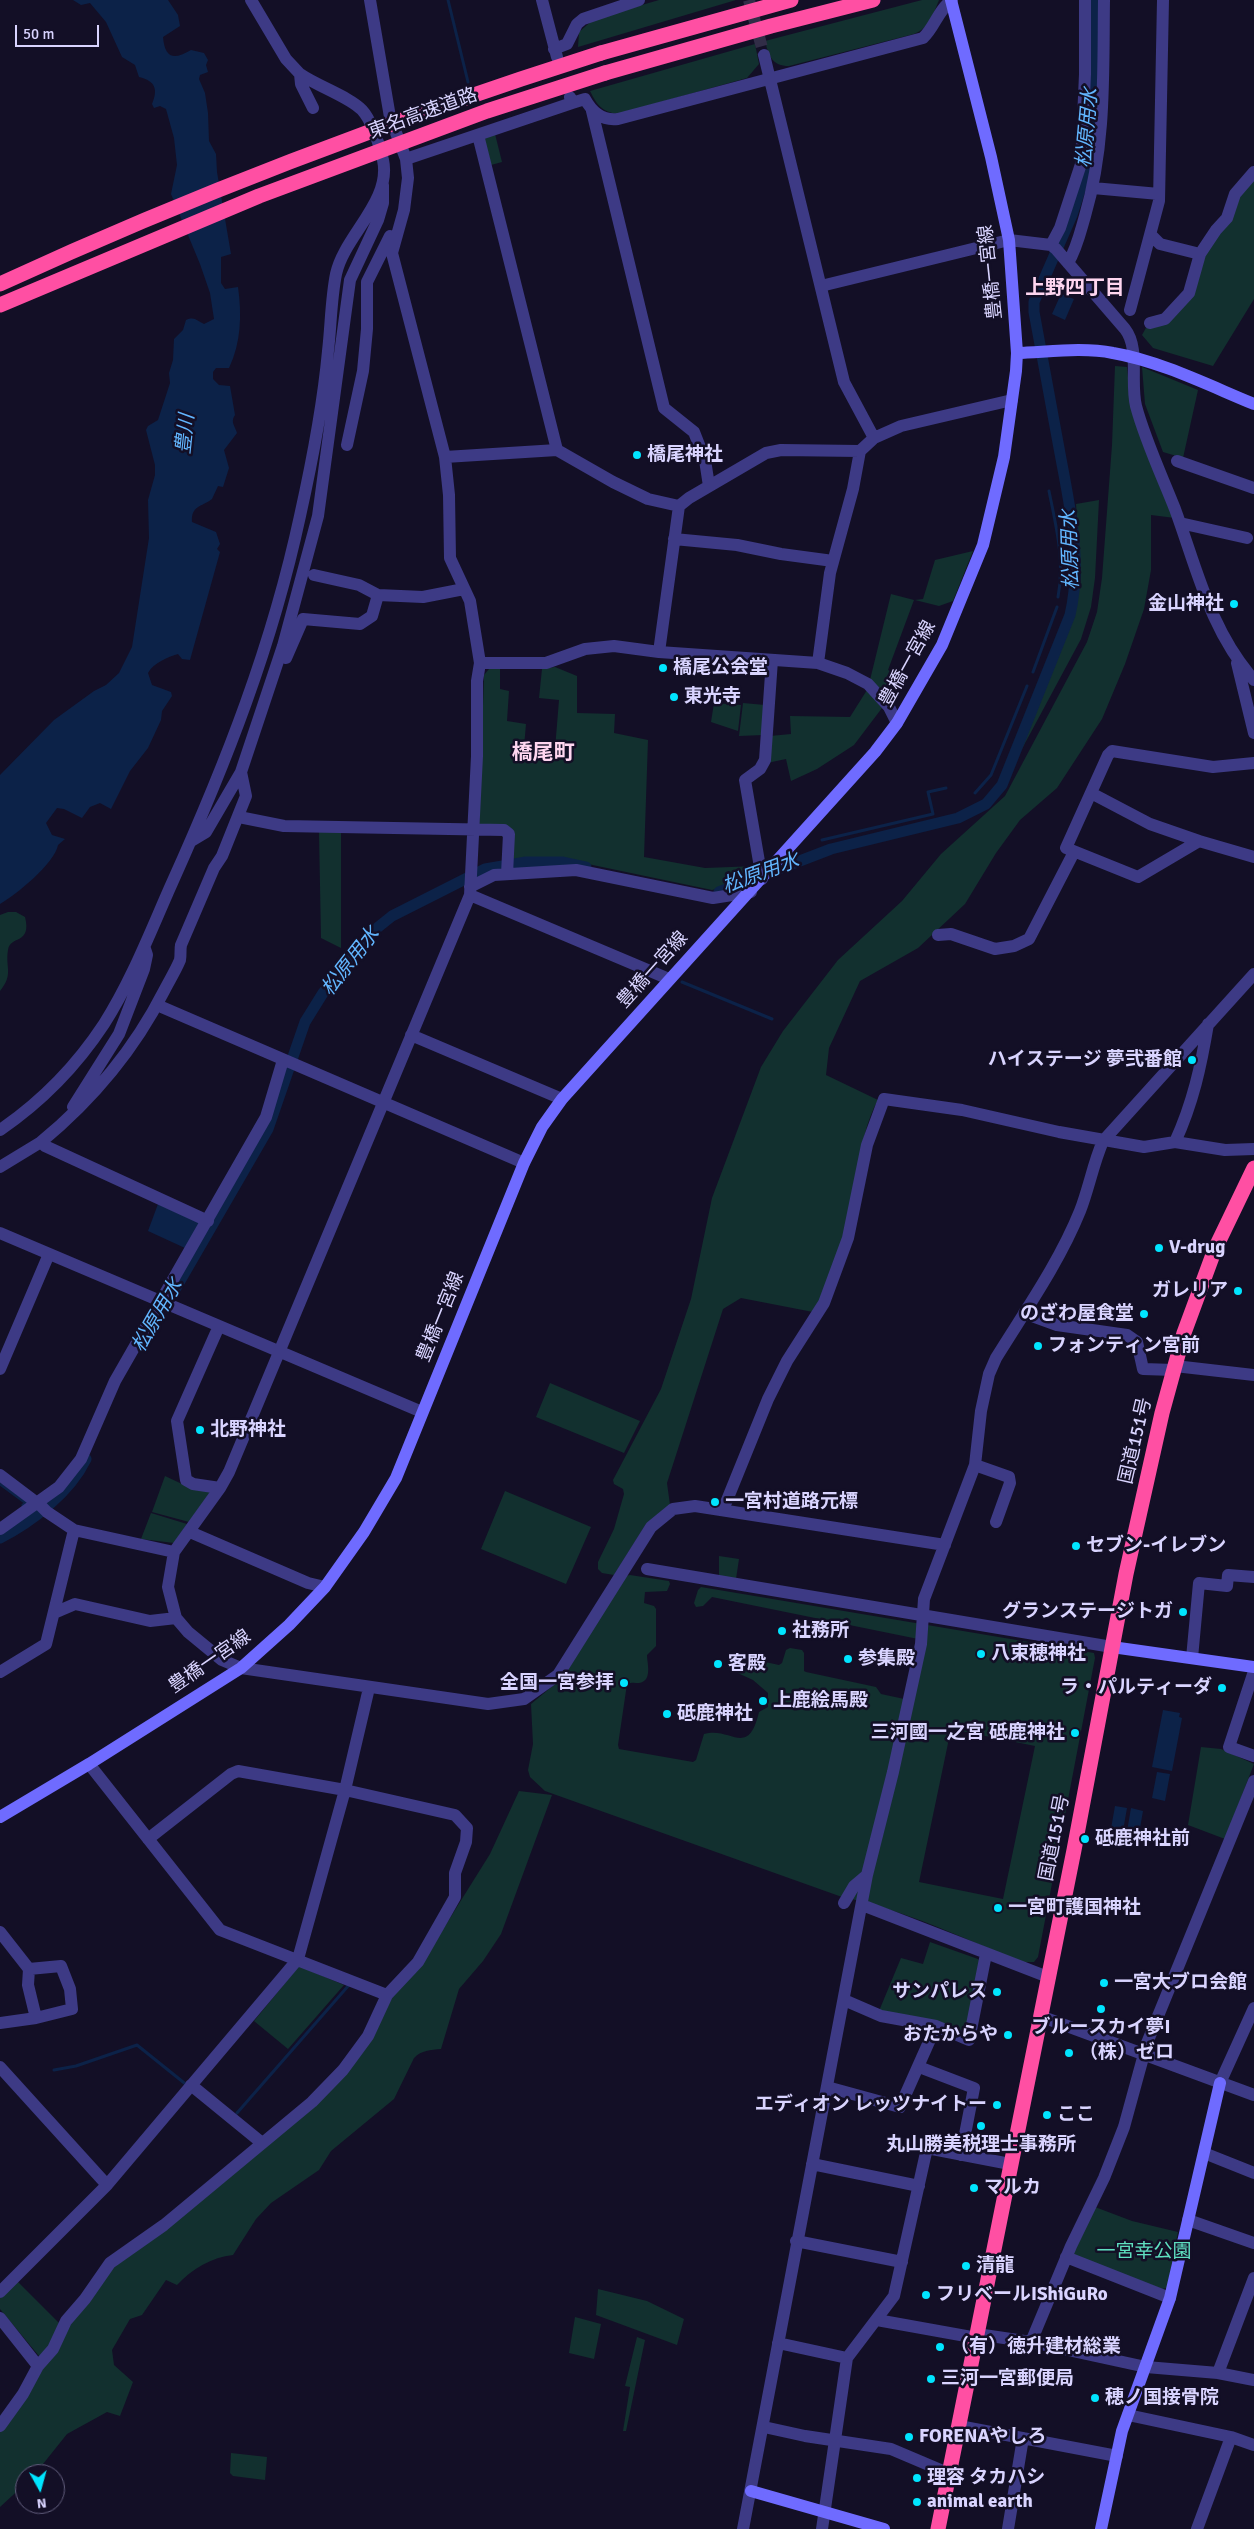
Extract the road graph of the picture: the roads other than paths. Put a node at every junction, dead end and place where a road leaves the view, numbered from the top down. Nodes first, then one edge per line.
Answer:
1 (251, 0) edge
2 (370, 0) edge
3 (542, 0) edge
4 (639, 0) edge
5 (791, 0) edge
6 (873, 0) edge
7 (951, 0) edge
8 (1085, 0) edge
9 (1104, 0) edge
10 (1163, 0) edge
11 (764, 55) tunnel mouth
12 (300, 74) junction
13 (770, 77) junction
14 (313, 108) dead end
15 (592, 111) junction
16 (478, 135) junction
17 (406, 159) junction
18 (1254, 172) edge
19 (382, 184) junction
20 (1093, 188) junction
21 (1160, 194) junction
22 (390, 236) dead end
23 (1152, 236) junction
24 (1009, 240) junction
25 (1060, 254) junction
26 (1200, 254) junction
27 (0, 284) edge
28 (821, 286) junction
29 (0, 305) edge
30 (1130, 310) dead end
31 (1150, 323) dead end
32 (1018, 353) junction
33 (1132, 357) junction
34 (1012, 400) junction
35 (1254, 404) edge
36 (874, 438) junction
37 (347, 445) dead end
38 (557, 450) junction
39 (860, 451) junction
40 (445, 457) junction
41 (1177, 461) dead end
42 (709, 486) junction
43 (1254, 488) edge
44 (679, 506) junction
45 (1180, 523) junction
46 (1247, 538) dead end
47 (674, 539) junction
48 (833, 561) junction
49 (314, 575) dead end
50 (464, 588) junction
51 (378, 595) junction
52 (659, 652) junction
53 (772, 660) junction
54 (1237, 660) junction
55 (480, 663) junction
56 (818, 663) junction
57 (1254, 680) edge
58 (270, 683) junction
59 (1251, 707) edge
60 (897, 723) junction
61 (1254, 733) edge
62 (1254, 763) edge
63 (241, 772) junction
64 (1091, 793) junction
65 (239, 817) junction
66 (473, 829) junction
67 (191, 841) junction
68 (1199, 842) junction
69 (1074, 852) junction
70 (1254, 857) edge
71 (507, 874) junction
72 (762, 879) junction
73 (470, 891) junction
74 (751, 892) junction
75 (938, 935) dead end
76 (143, 948) junction
77 (1254, 974) edge
78 (669, 979) junction
79 (156, 1005) junction
80 (1208, 1024) junction
81 (411, 1035) junction
82 (283, 1060) junction
83 (562, 1099) junction
84 (383, 1102) junction
85 (67, 1120) junction
86 (0, 1130) edge
87 (1103, 1141) junction
88 (40, 1142) junction
89 (1175, 1142) junction
90 (1254, 1149) edge
91 (524, 1163) junction
92 (0, 1168) edge
93 (1254, 1168) edge
94 (208, 1221) junction
95 (0, 1233) edge
96 (49, 1254) junction
97 (161, 1301) junction
98 (1024, 1313) junction
99 (219, 1326) junction
100 (279, 1350) junction
101 (1174, 1368) junction
102 (0, 1369) edge
103 (1254, 1375) edge
104 (422, 1412) junction
105 (975, 1465) junction
106 (0, 1475) edge
107 (220, 1488) junction
108 (42, 1507) junction
109 (723, 1510) junction
110 (996, 1522) dead end
111 (0, 1529) edge
112 (74, 1530) junction
113 (190, 1532) junction
114 (945, 1545) junction
115 (174, 1552) junction
116 (647, 1569) dead end
117 (1254, 1577) edge
118 (325, 1587) junction
119 (54, 1613) junction
120 (923, 1615) junction
121 (176, 1618) junction
122 (1112, 1647) junction
123 (1192, 1658) junction
124 (1254, 1667) edge
125 (241, 1668) junction
126 (1254, 1671) edge
127 (0, 1672) edge
128 (369, 1688) junction
129 (1254, 1756) edge
130 (89, 1764) junction
131 (1254, 1781) edge
132 (345, 1790) junction
133 (0, 1817) edge
134 (148, 1839) junction
135 (868, 1876) junction
136 (844, 1903) dead end
137 (862, 1905) junction
138 (0, 1932) edge
139 (986, 1954) junction
140 (298, 1959) junction
141 (29, 1969) junction
142 (1048, 1977) junction
143 (387, 1995) junction
144 (844, 2000) junction
145 (1254, 2008) edge
146 (1040, 2016) junction
147 (36, 2018) junction
148 (0, 2023) edge
149 (936, 2026) junction
150 (1144, 2054) junction
151 (919, 2067) junction
152 (2, 2075) edge
153 (1220, 2083) junction
154 (191, 2085) junction
155 (827, 2087) junction
156 (1254, 2095) edge
157 (262, 2143) junction
158 (1204, 2153) junction
159 (961, 2155) junction
160 (812, 2164) junction
161 (1010, 2164) junction
162 (1254, 2173) edge
163 (107, 2185) junction
164 (919, 2186) junction
165 (1188, 2220) junction
166 (796, 2242) junction
167 (1254, 2243) edge
168 (1066, 2257) junction
169 (902, 2262) junction
170 (1254, 2278) edge
171 (0, 2292) edge
172 (1170, 2298) junction
173 (0, 2318) edge
174 (877, 2320) junction
175 (977, 2336) junction
176 (1031, 2342) junction
177 (778, 2343) junction
178 (847, 2358) junction
179 (38, 2366) junction
180 (1146, 2367) junction
181 (1218, 2373) junction
182 (1254, 2380) edge
183 (1128, 2415) junction
184 (0, 2426) edge
185 (959, 2426) junction
186 (764, 2427) junction
187 (1231, 2437) junction
188 (1023, 2438) junction
189 (834, 2441) junction
190 (1254, 2445) edge
191 (1117, 2456) junction
192 (950, 2474) junction
193 (751, 2491) junction
194 (825, 2512) junction
195 (743, 2529) edge
196 (822, 2529) edge
197 (884, 2529) edge
198 (938, 2529) edge
199 (1008, 2529) edge
200 (1101, 2529) edge
201 (1197, 2529) edge

1 - 12 street
2 - 17 street
3 - 4 street
5 - 27 highway, 東名高速道路, bridge
6 - 29 highway, 東名高速道路, bridge
7 - 13 street
7 - 24 main road, 豊橋一宮線
8 - 25 street
9 - 20 street
10 - 21 street
11 - 13 street
12 - 14 street
12 - 19 street
13 - 15 street
13 - 28 street
15 - 16 street
15 - 42 street
16 - 17 street
16 - 38 street
17 - 40 street
18 - 26 street
19 - 58 street
19 - 67 street
20 - 21 street
20 - 25 street
21 - 23 street
22 - 37 street
23 - 26 street
23 - 30 street
24 - 25 street
24 - 28 street
24 - 32 main road, 豊橋一宮線
25 - 33 street
26 - 31 street
28 - 36 street
32 - 33 main road
32 - 34 main road, 豊橋一宮線
33 - 35 main road
33 - 45 street
34 - 36 street
34 - 60 main road, 豊橋一宮線
36 - 39 street
38 - 40 street
38 - 44 street
39 - 42 street
39 - 48 street
40 - 50 street
41 - 43 street
42 - 44 street
44 - 47 street
45 - 46 street
45 - 54 street
47 - 48 street
47 - 52 street
48 - 56 street
49 - 51 street
50 - 51 street
50 - 55 street
51 - 58 street
52 - 53 street
52 - 55 street
53 - 56 street
53 - 72 street
54 - 57 street
54 - 59 street
55 - 66 street
56 - 60 street
58 - 63 street
59 - 61 street
60 - 72 main road, 豊橋一宮線
62 - 64 street
63 - 65 street
63 - 67 street
64 - 68 street
64 - 69 street
65 - 66 street
65 - 79 street
66 - 71 street
66 - 73 street
67 - 76 street
68 - 69 street
68 - 70 street
69 - 75 street
71 - 73 street
71 - 74 street
72 - 74 main road, 豊橋一宮線
73 - 78 street
73 - 81 street
74 - 78 main road, 豊橋一宮線
76 - 85 street
76 - 86 street
77 - 80 street
78 - 83 main road, 豊橋一宮線
79 - 82 street
79 - 85 street
80 - 87 street
80 - 89 street
81 - 83 street
81 - 84 street
82 - 84 street
82 - 94 street
83 - 91 main road, 豊橋一宮線
84 - 91 street
84 - 100 street
85 - 88 street
87 - 89 street
87 - 98 street
87 - 109 street
88 - 92 street
88 - 94 street
89 - 90 street
91 - 104 main road, 豊橋一宮線
93 - 101 highway, 国道151号
94 - 97 street
95 - 96 street
96 - 97 street
96 - 102 street
97 - 99 street
97 - 108 street
98 - 101 street
98 - 105 street
99 - 100 street
99 - 107 street
100 - 104 street
100 - 107 street
101 - 103 street
101 - 122 highway, 国道151号
104 - 118 main road, 豊橋一宮線
105 - 110 street
105 - 114 street
106 - 108 street
107 - 113 street
108 - 111 street
108 - 112 street
109 - 114 street
109 - 128 street
112 - 115 street
112 - 119 street
113 - 115 street
113 - 118 street
114 - 120 street
115 - 121 street
116 - 120 street
117 - 123 street
118 - 125 main road, 豊橋一宮線
119 - 121 street
119 - 127 street
120 - 122 street
120 - 135 street
121 - 125 street
122 - 123 main road
122 - 142 highway, 国道151号
123 - 124 main road
125 - 128 street
125 - 130 main road, 豊橋一宮線
126 - 129 street
128 - 132 street
130 - 133 main road, 豊橋一宮線
130 - 134 street
131 - 150 street
132 - 134 street
132 - 140 street
132 - 143 street
134 - 140 street
135 - 136 street
135 - 137 street
137 - 139 street
137 - 144 street
138 - 141 street
139 - 142 street
139 - 149 street
140 - 143 street
140 - 154 street
141 - 147 street
141 - 147 street
142 - 146 highway, 国道151号
143 - 157 street
144 - 149 street
144 - 155 street
145 - 153 street
146 - 150 street
146 - 161 highway, 国道151号
147 - 148 street
149 - 151 street
150 - 153 street
150 - 168 street
151 - 155 street
151 - 159 street
152 - 163 street
153 - 156 street
153 - 158 main road
154 - 157 street
154 - 163 street
155 - 160 street
157 - 179 street
158 - 162 street
158 - 165 main road
159 - 161 street
159 - 164 street
160 - 164 street
160 - 166 street
161 - 175 highway, 国道151号
163 - 171 street
164 - 169 street
165 - 167 street
165 - 172 main road
166 - 169 street
166 - 177 street
168 - 172 street
168 - 176 street
169 - 174 street
170 - 181 street
172 - 180 main road
173 - 179 street
174 - 175 street
174 - 178 street
175 - 176 street
175 - 185 highway, 国道151号
176 - 180 street
177 - 178 street
177 - 186 street
178 - 189 street
179 - 184 street
180 - 181 street
180 - 183 main road
181 - 182 street
183 - 187 street
183 - 191 main road
185 - 188 street
185 - 192 highway, 国道151号
186 - 189 street
186 - 193 street
187 - 190 street
187 - 201 street
188 - 191 street
188 - 199 street
189 - 192 street
189 - 194 street
191 - 200 main road
192 - 198 highway, 国道151号
193 - 194 main road
193 - 195 street
194 - 196 street
194 - 197 main road

